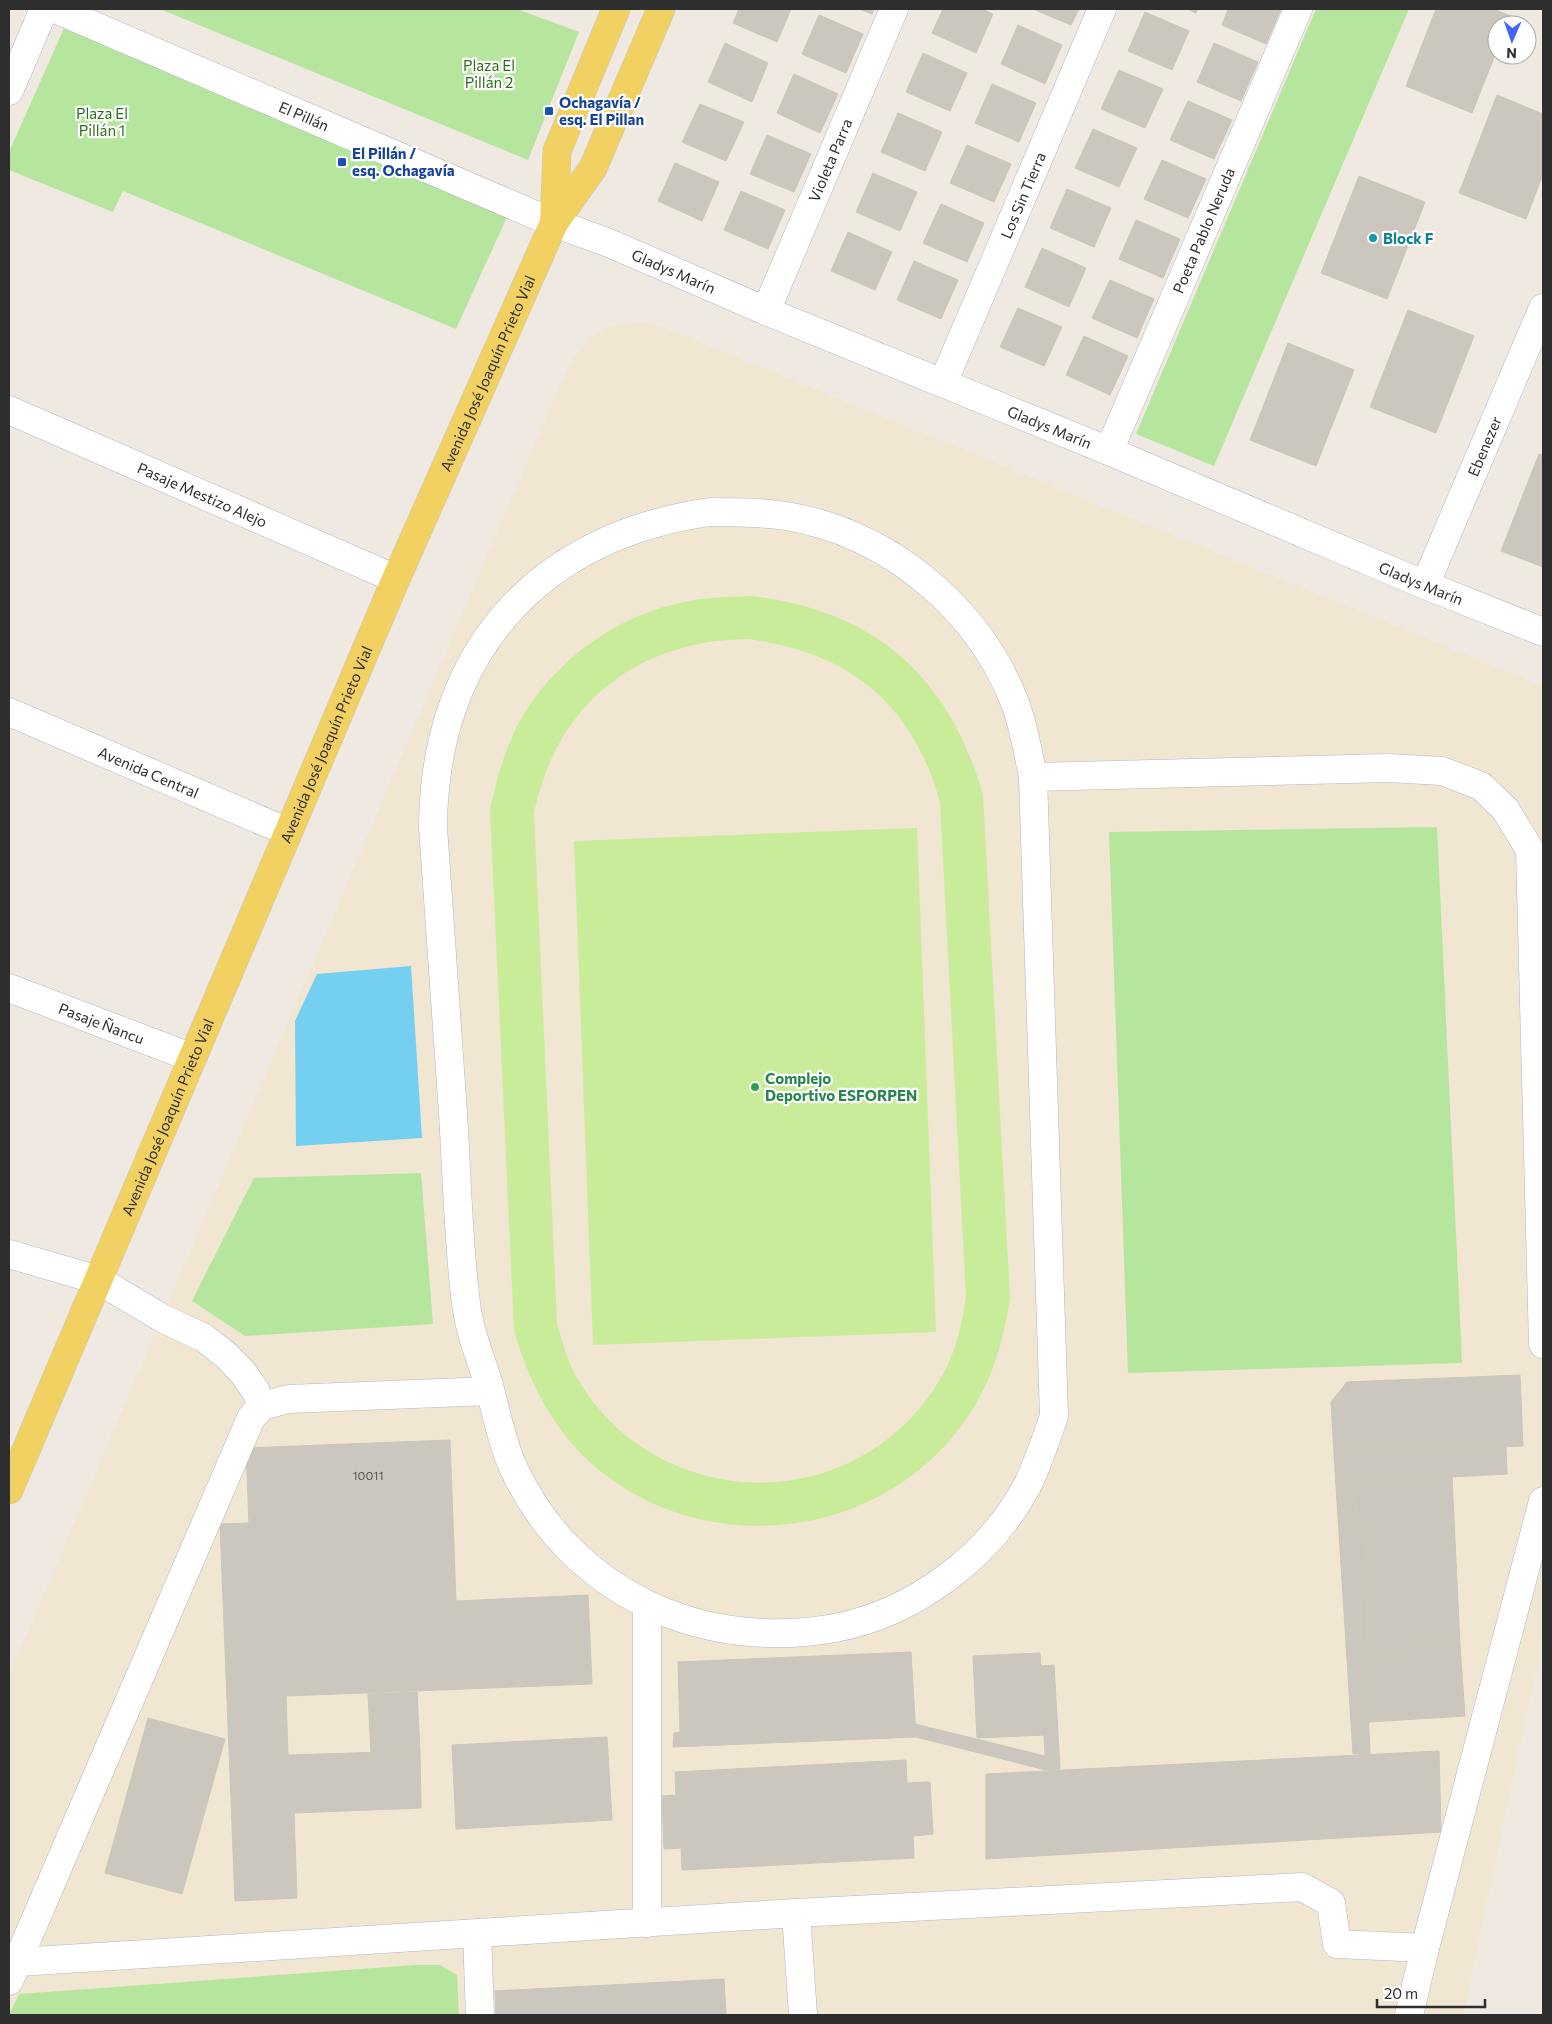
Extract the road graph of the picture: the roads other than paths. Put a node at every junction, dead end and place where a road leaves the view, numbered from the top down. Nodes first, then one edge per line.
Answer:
1 (44, 9) edge
2 (55, 9) edge
3 (616, 9) edge
4 (661, 9) edge
5 (894, 9) edge
6 (1102, 9) edge
7 (1298, 9) edge
8 (9, 91) edge
9 (554, 223) junction
10 (1543, 308) edge
11 (766, 311) junction
12 (943, 383) junction
13 (9, 410) edge
14 (1109, 451) junction
15 (396, 579) junction
16 (1425, 585) junction
17 (1543, 632) edge
18 (9, 712) edge
19 (1033, 777) junction
20 (288, 832) junction
21 (9, 988) edge
22 (193, 1058) junction
23 (9, 1254) edge
24 (98, 1280) junction
25 (1543, 1344) edge
26 (490, 1391) junction
27 (262, 1406) junction
28 (9, 1490) edge
29 (1543, 1501) edge
30 (647, 1605) junction
31 (796, 1914) junction
32 (647, 1923) junction
33 (476, 1934) junction
34 (1425, 1948) junction
35 (13, 1972) edge
36 (480, 2015) edge
37 (803, 2015) edge
38 (1409, 2015) edge

1 - 8 street
2 - 9 street, El Pillán
3 - 9 main road
4 - 9 main road, Avenida José Joaquín Prieto Vial
5 - 11 street, Violeta Parra
6 - 12 street, Los Sin Tierra
7 - 14 street, Poeta Pablo Neruda
9 - 11 street, Gladys Marín
9 - 15 main road, Avenida José Joaquín Prieto Vial
10 - 16 street, Ebenezer
11 - 12 street, Gladys Marín
12 - 14 street, Gladys Marín
13 - 15 street, Pasaje Mestizo Alejo
14 - 16 street, Gladys Marín
15 - 20 main road, Avenida José Joaquín Prieto Vial
16 - 17 street, Gladys Marín
18 - 20 street, Avenida Central
19 - 25 street
19 - 26 street
19 - 30 street
20 - 22 main road, Avenida José Joaquín Prieto Vial
21 - 22 street, Pasaje Ñancu
22 - 24 main road, Avenida José Joaquín Prieto Vial
23 - 24 street
24 - 27 street
24 - 28 main road, Avenida José Joaquín Prieto Vial
26 - 27 street
26 - 30 street
27 - 35 street
29 - 34 street
30 - 32 street
31 - 32 street
31 - 34 street
31 - 37 street
32 - 33 street
33 - 35 street
33 - 36 street
34 - 38 street

